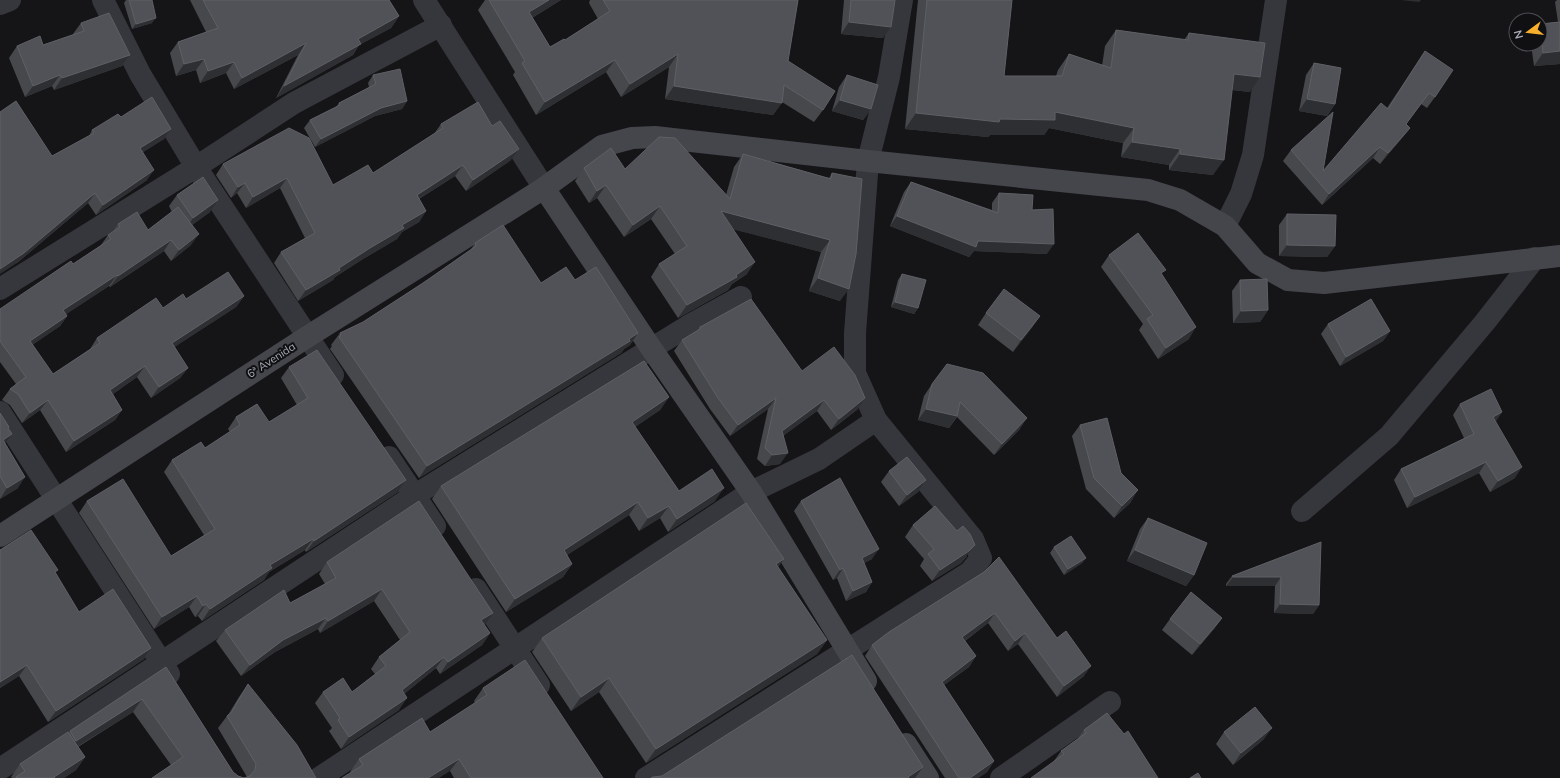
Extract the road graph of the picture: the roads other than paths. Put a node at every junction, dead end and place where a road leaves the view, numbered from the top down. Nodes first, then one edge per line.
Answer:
1 (10, 0) edge
2 (103, 0) edge
3 (424, 0) edge
4 (902, 0) edge
5 (1276, 0) edge
6 (0, 4) edge
7 (441, 25) junction
8 (868, 161) junction
9 (196, 167) junction
10 (544, 188) junction
11 (1225, 226) junction
12 (1560, 256) edge
13 (1535, 258) junction
14 (0, 289) edge
15 (741, 298) dead end
16 (307, 337) junction
17 (651, 348) junction
18 (343, 389) edge
19 (0, 412) edge
20 (876, 420) junction
21 (379, 442) edge
22 (752, 492) junction
23 (414, 495) junction
24 (57, 498) junction
25 (1302, 511) dead end
26 (0, 536) edge
27 (445, 541) edge
28 (466, 575) edge
29 (514, 648) junction
30 (846, 650) junction
31 (161, 662) junction
32 (178, 688) edge
33 (876, 697) edge
34 (548, 700) edge
35 (1110, 702) dead end
36 (894, 724) edge
37 (0, 769) edge
38 (319, 778) edge
39 (646, 778) edge
40 (928, 778) edge
41 (1001, 778) edge

1 - 6 street
2 - 9 street
3 - 7 street
4 - 8 street
5 - 11 street
7 - 9 street
7 - 10 street
8 - 10 street, 6ª Avenida
8 - 11 street, 6ª Avenida
8 - 20 street
9 - 14 street
9 - 16 street
10 - 16 street, 6ª Avenida
10 - 17 street
11 - 13 street, 6ª Avenida
12 - 13 street, 6ª Avenida
13 - 25 street
15 - 17 street
16 - 18 street
16 - 24 street, 6ª Avenida
17 - 22 street
17 - 23 street
19 - 24 street
20 - 22 street
20 - 30 street
21 - 23 street
22 - 29 street
22 - 30 street
23 - 27 street
23 - 31 street
24 - 26 street, 6ª Avenida
24 - 31 street
28 - 29 street
29 - 34 street
29 - 38 street
30 - 33 street
30 - 39 street
31 - 32 street
31 - 37 street
35 - 41 street
36 - 40 street

